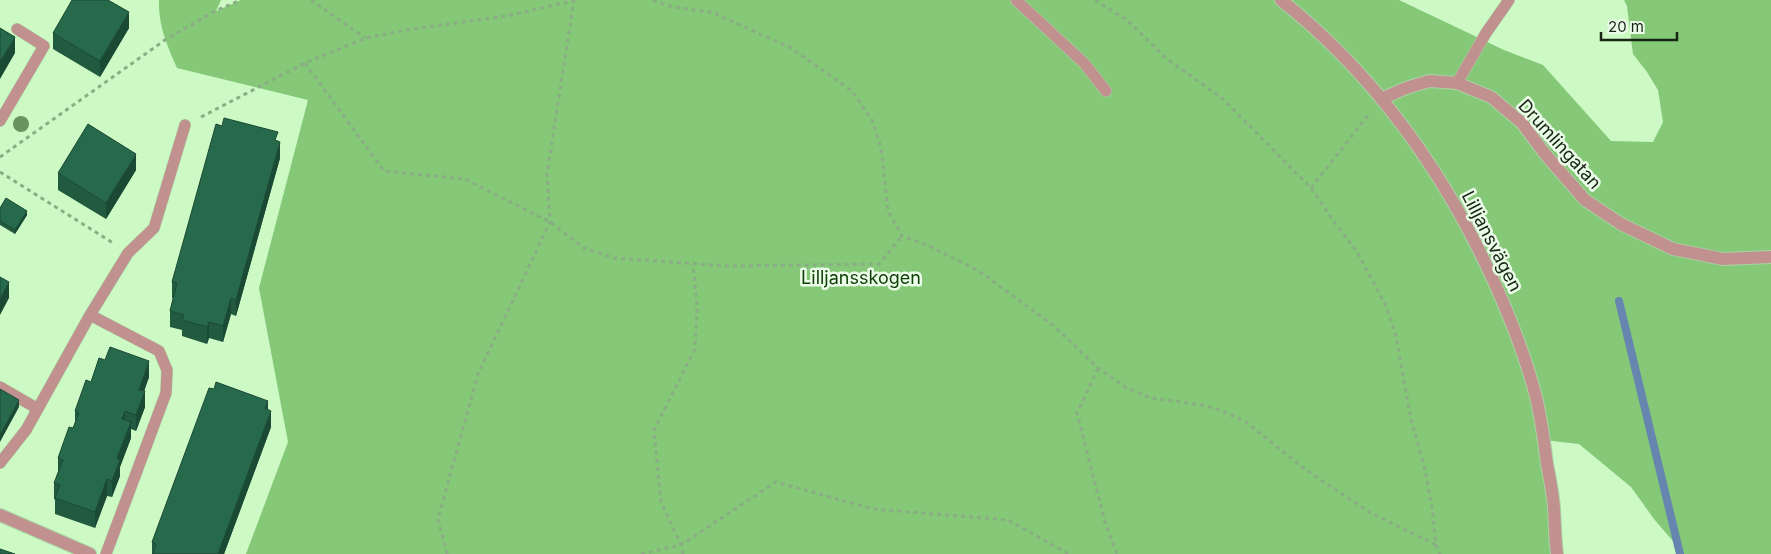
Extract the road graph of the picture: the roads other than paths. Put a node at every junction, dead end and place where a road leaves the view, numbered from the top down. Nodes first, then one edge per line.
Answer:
1 (1016, 0) edge
2 (1281, 0) edge
3 (1509, 0) edge
4 (17, 29) dead end
5 (1457, 83) junction
6 (1106, 91) dead end
7 (1381, 99) junction
8 (0, 121) edge
9 (185, 125) road end
10 (1771, 257) edge
11 (90, 315) junction
12 (0, 387) edge
13 (38, 409) junction
14 (0, 463) edge
15 (0, 515) edge
16 (90, 554) edge
17 (106, 554) edge
18 (1557, 554) edge

1 - 6 lane
2 - 7 street, Lilljansvägen
3 - 5 lane
4 - 8 lane
5 - 7 street, Drumlingatan
5 - 10 street, Drumlingatan
7 - 18 street, Lilljansvägen
9 - 11 lane
11 - 13 lane
11 - 17 lane
12 - 13 lane
13 - 14 lane
15 - 16 street

